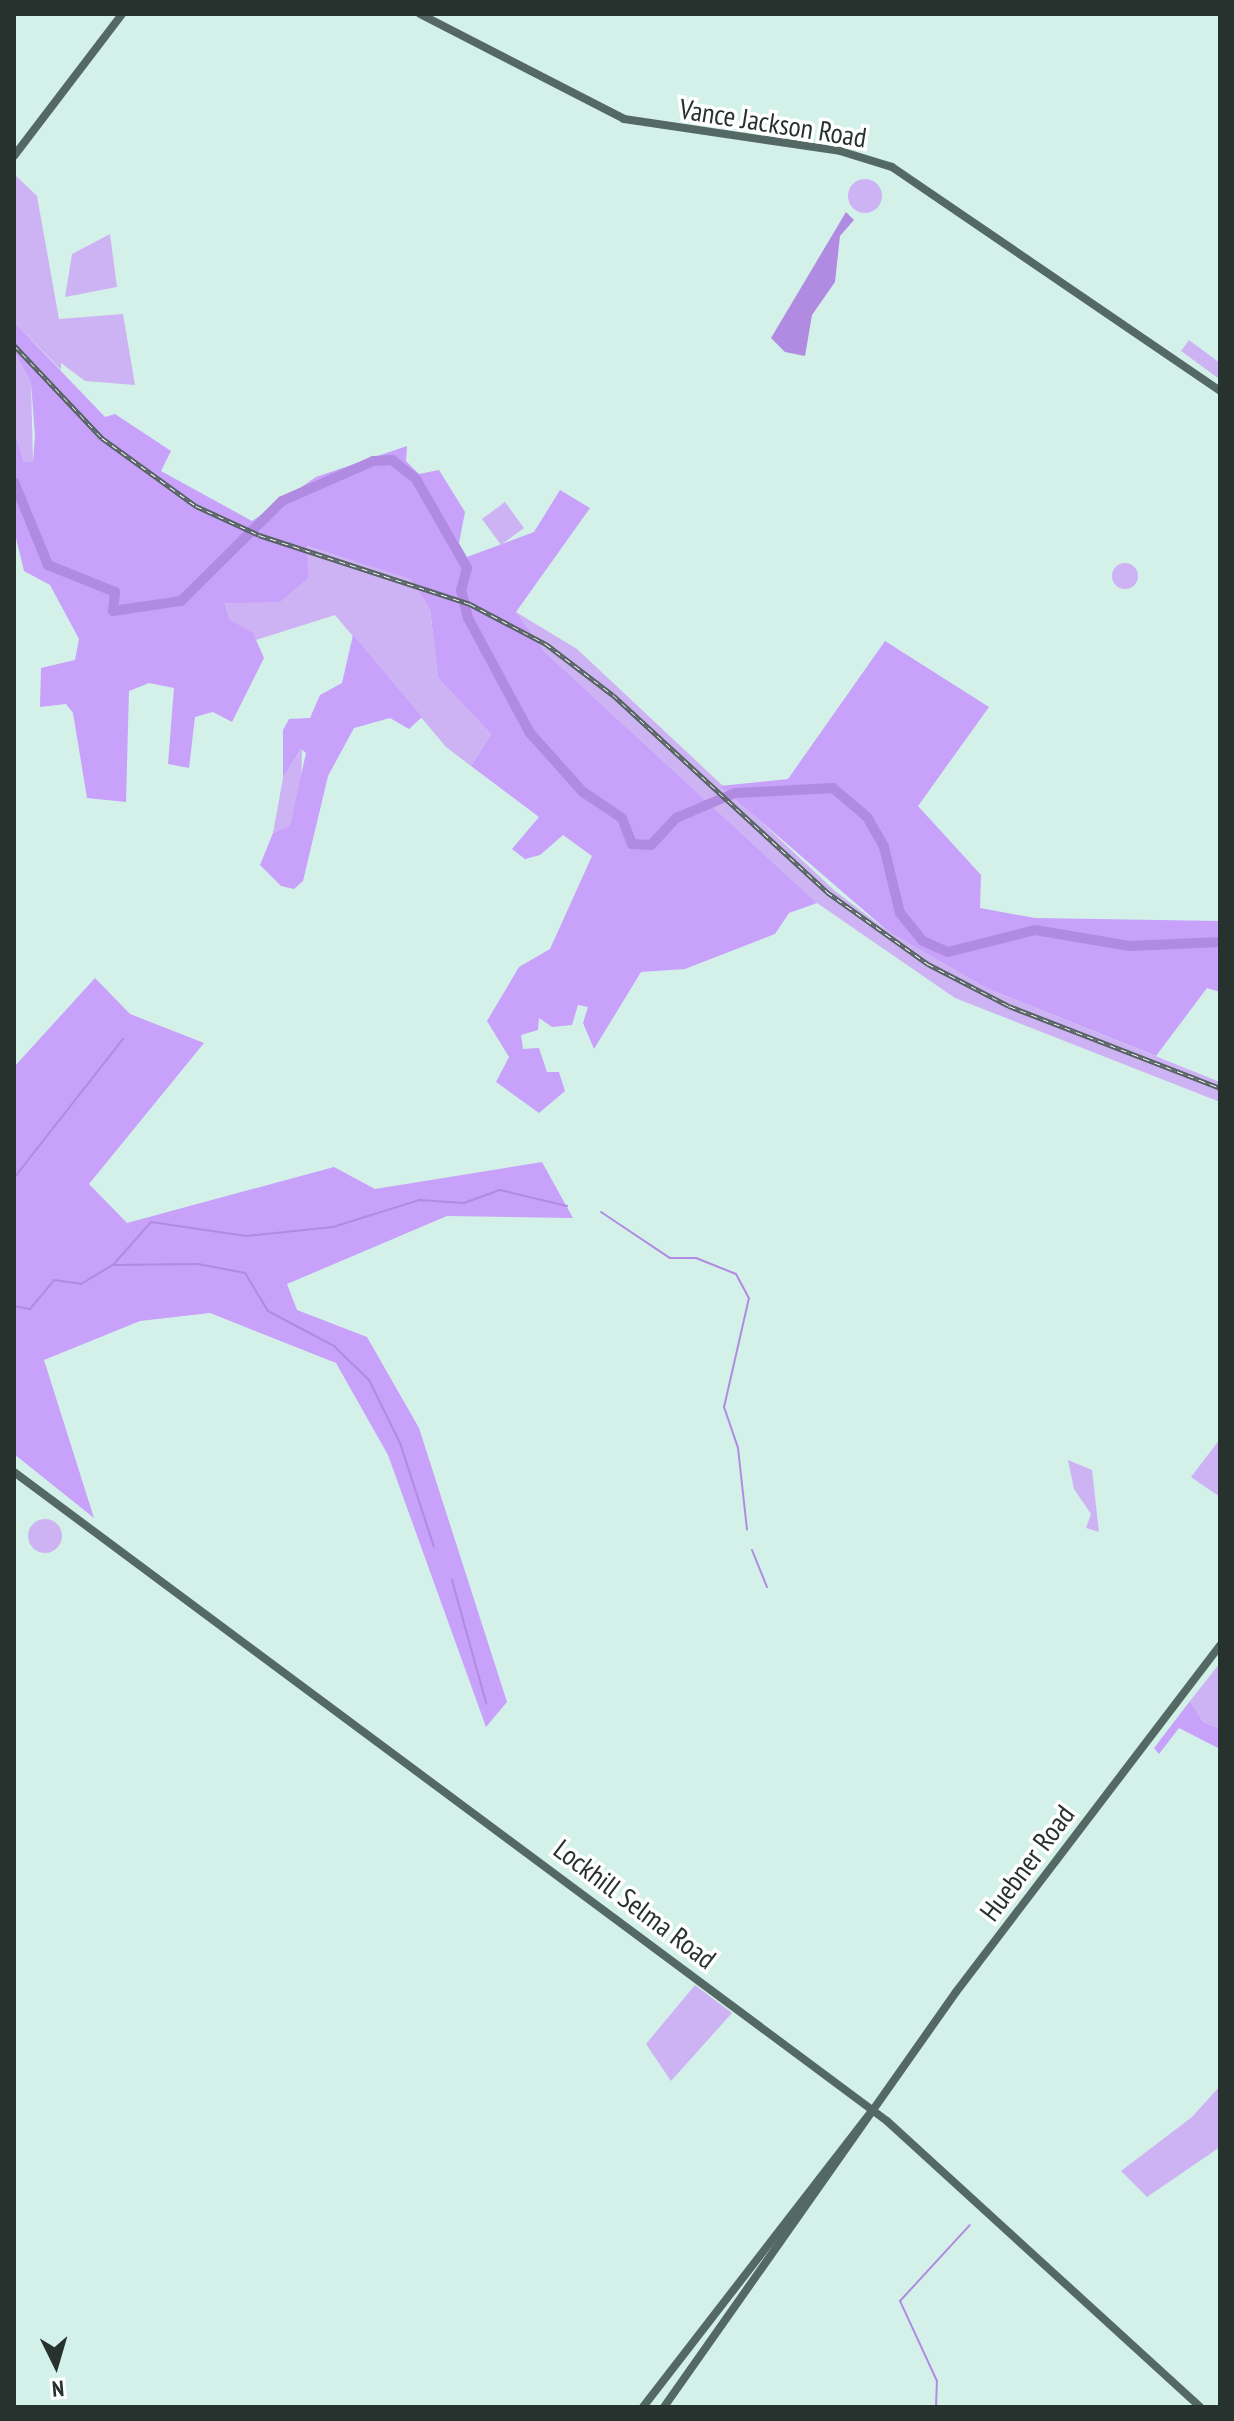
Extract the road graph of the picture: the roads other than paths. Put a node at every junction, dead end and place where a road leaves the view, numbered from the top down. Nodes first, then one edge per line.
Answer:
1 (122, 14) edge
2 (420, 14) edge
3 (14, 156) edge
4 (1220, 391) edge
5 (14, 1472) edge
6 (1220, 1645) edge
7 (873, 2110) junction
8 (660, 2385) junction
9 (672, 2395) junction
10 (643, 2407) edge
11 (664, 2407) edge
12 (1200, 2407) edge

1 - 3 main road
2 - 4 main road, Vance Jackson Road
5 - 7 main road, Lockhill Selma Road
6 - 7 main road, Huebner Road
7 - 8 main road, Huebner Road
7 - 9 main road, Huebner Road
7 - 12 main road, Lockhill Selma Road
8 - 9 main road
8 - 10 main road, Huebner Road
9 - 11 main road, Huebner Road

